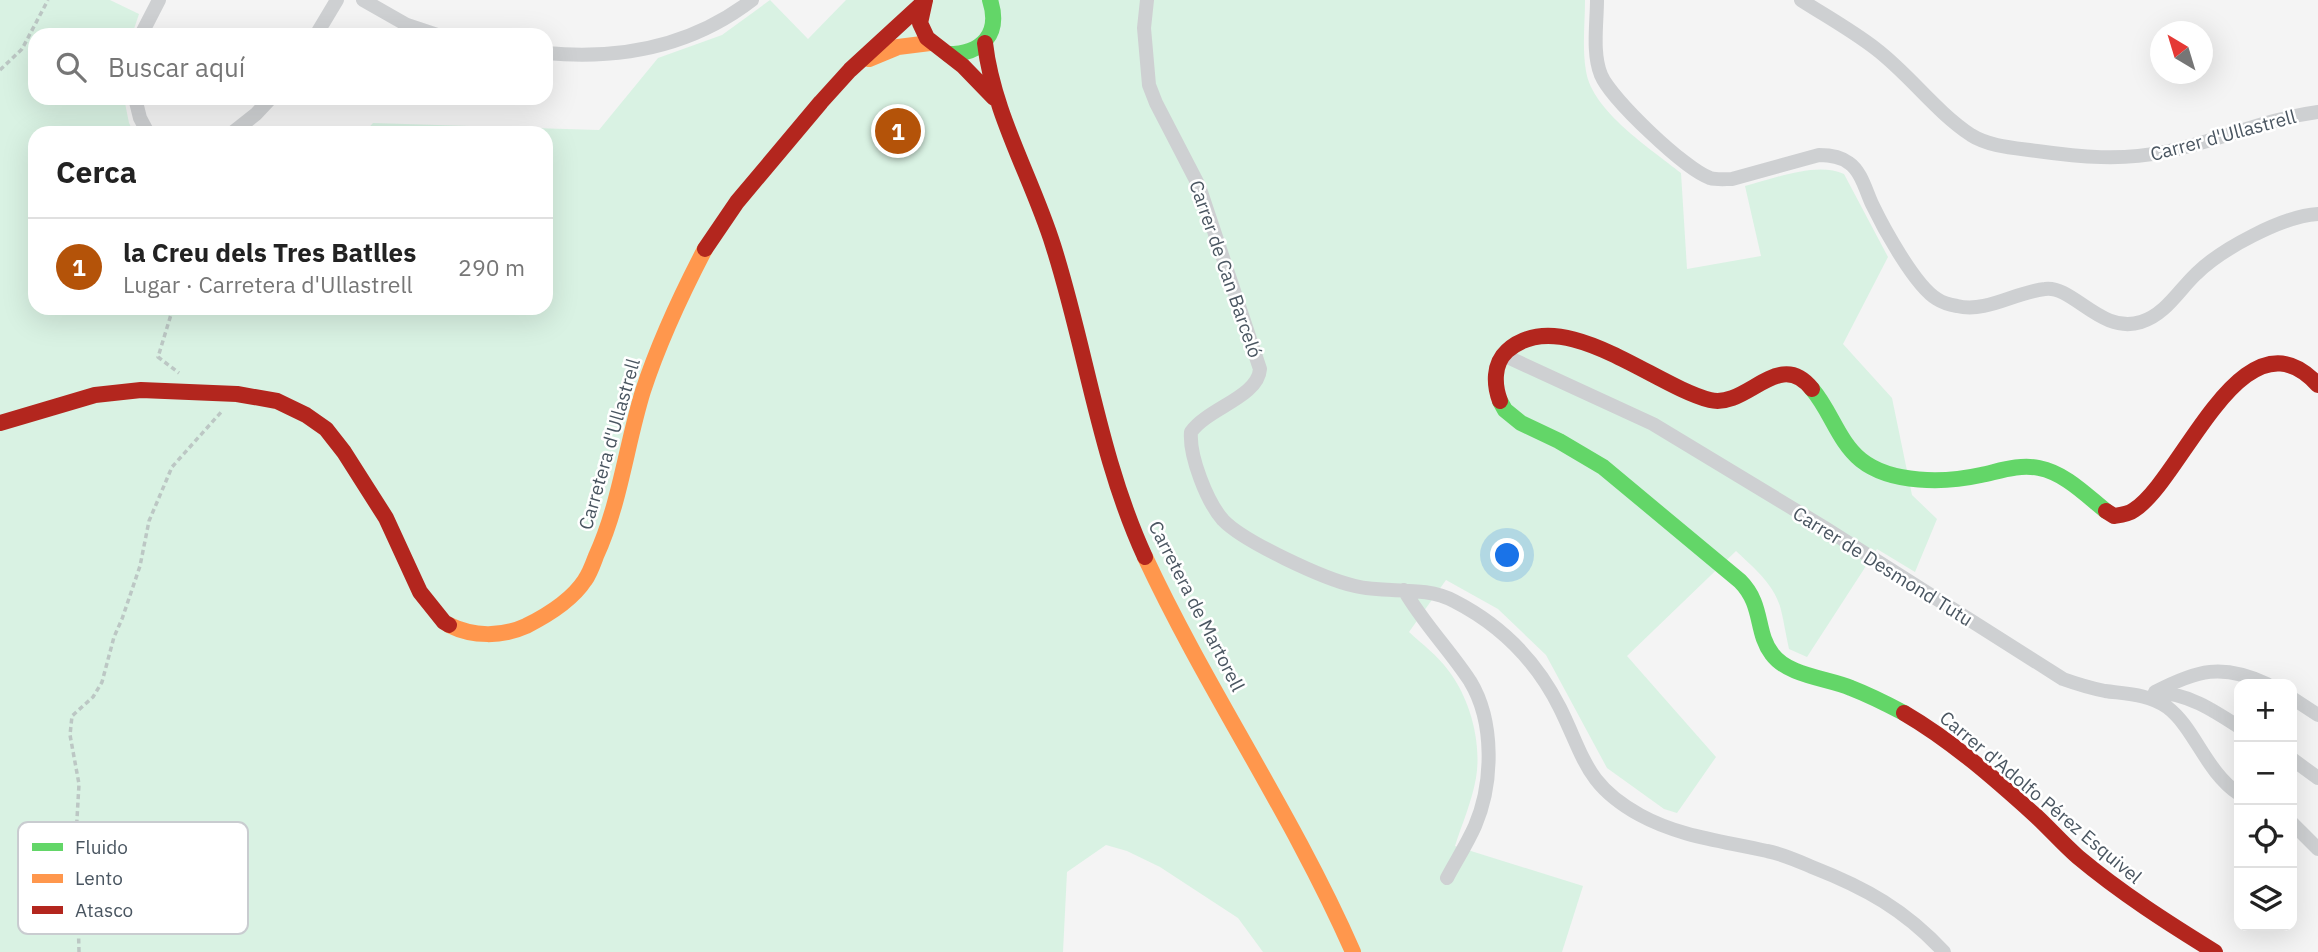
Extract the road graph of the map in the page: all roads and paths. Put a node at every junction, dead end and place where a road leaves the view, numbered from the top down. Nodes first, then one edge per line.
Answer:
1 (48, 0) edge
2 (159, 0) edge
3 (337, 0) edge
4 (363, 0) edge
5 (752, 0) edge
6 (925, 0) edge
7 (990, 0) edge
8 (1147, 0) edge
9 (1597, 0) edge
10 (1801, 0) edge
11 (33, 28) edge
12 (145, 28) edge
13 (320, 28) edge
14 (416, 28) edge
15 (28, 38) edge
16 (930, 43) junction
17 (985, 43) junction
18 (553, 54) edge
19 (948, 54) junction
20 (0, 70) edge
21 (850, 70) junction
22 (997, 101) junction
23 (137, 105) edge
24 (264, 105) edge
25 (2318, 112) edge
26 (144, 126) edge
27 (241, 126) edge
28 (2318, 214) edge
29 (171, 315) edge
30 (1503, 355) junction
31 (188, 380) dead end
32 (2318, 386) edge
33 (237, 394) junction
34 (0, 423) edge
35 (1404, 590) junction
36 (2256, 679) edge
37 (2150, 694) junction
38 (2297, 701) edge
39 (2318, 715) edge
40 (2234, 724) edge
41 (2297, 763) edge
42 (2318, 778) edge
43 (2234, 790) edge
44 (77, 822) edge
45 (2297, 828) edge
46 (2318, 849) edge
47 (1447, 878) dead end
48 (79, 934) edge
49 (79, 952) edge
50 (1353, 952) edge
51 (1944, 952) edge
52 (2215, 952) edge

1 - 11 path
2 - 12 street
3 - 13 street
4 - 14 street
5 - 18 street
6 - 16 street
6 - 21 street, Carretera d'Ullastrell
7 - 17 street, Carretera de Martorell
8 - 35 street, Carrer de Can Barceló
9 - 28 street
10 - 25 street, Carrer d'Ullastrell
15 - 20 path
16 - 19 street, Carretera de Martorell
16 - 21 street, Carretera d'Ullastrell
17 - 19 street
17 - 22 street, Carretera de Martorell
19 - 22 street, Carretera de Martorell
21 - 33 street, Carretera d'Ullastrell
22 - 50 street, Carretera de Martorell
23 - 26 street
24 - 27 street
29 - 31 path
30 - 32 street
30 - 37 street, Carrer de Desmond Tutu
30 - 52 street, Carrer d'Adolfo Pérez Esquivel
33 - 34 street, Carretera d'Ullastrell
33 - 44 path
35 - 47 street
35 - 51 street, Carrer de Can Barceló
36 - 37 street
37 - 40 street
37 - 43 street, Carrer de Desmond Tutu
38 - 39 street
41 - 42 street
45 - 46 street
48 - 49 path

